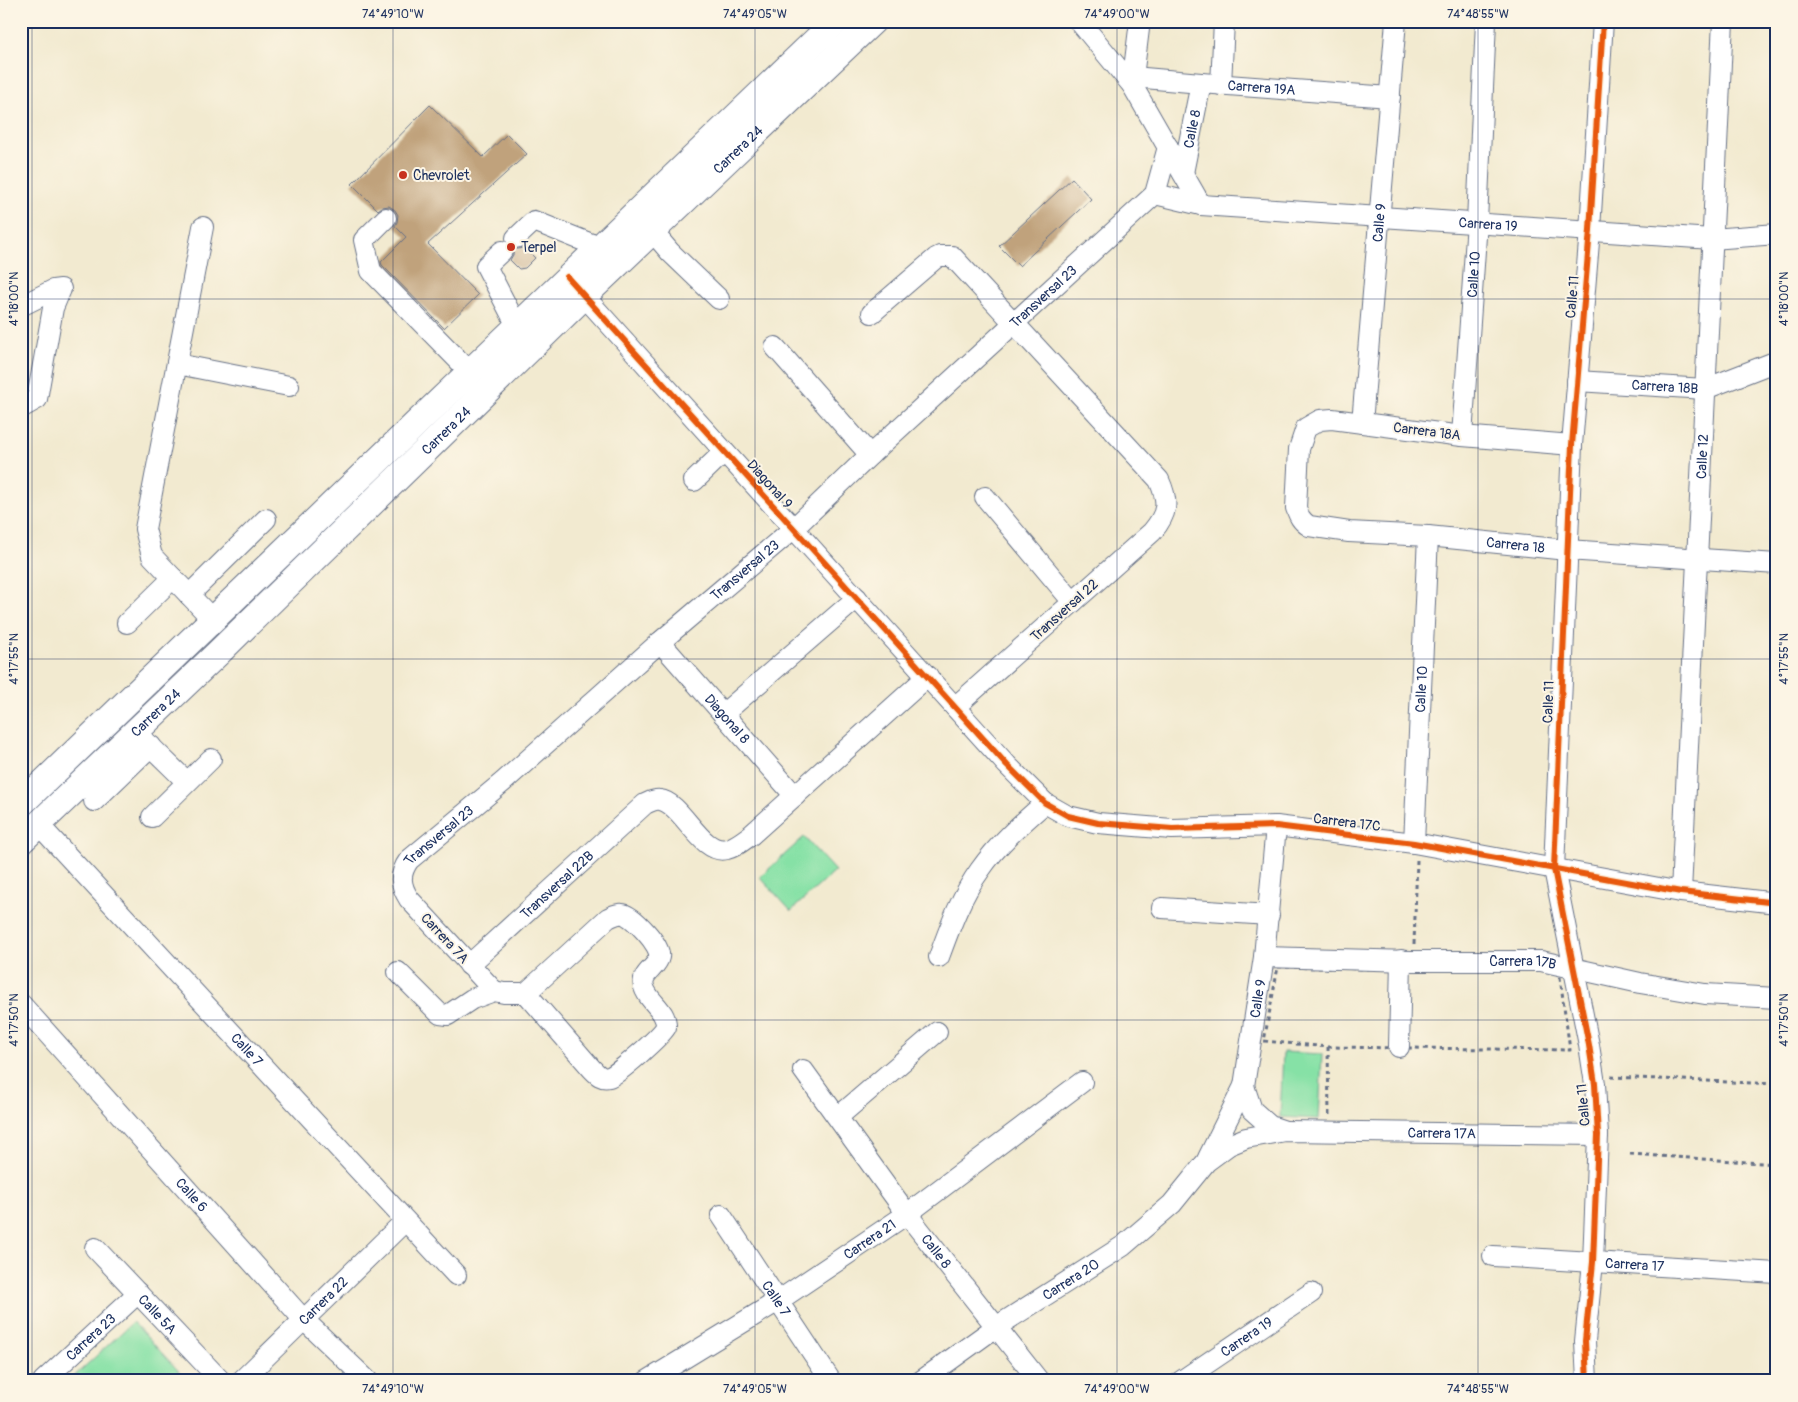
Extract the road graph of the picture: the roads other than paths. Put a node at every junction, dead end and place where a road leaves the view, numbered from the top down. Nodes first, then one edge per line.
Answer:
1 (836, 21) edge
2 (874, 21) edge
3 (1079, 21) edge
4 (1140, 21) edge
5 (1224, 21) edge
6 (1396, 21) edge
7 (1486, 21) edge
8 (1603, 21) edge
9 (1723, 21) edge
10 (1132, 81) junction
11 (1200, 83) junction
12 (1221, 85) junction
13 (1390, 97) junction
14 (1168, 147) junction
15 (1182, 173) junction
16 (1156, 194) junction
17 (1200, 205) junction
18 (1380, 217) junction
19 (386, 218) dead end
20 (1477, 222) junction
21 (203, 227) dead end
22 (1590, 230) junction
23 (652, 232) junction
24 (1777, 234) edge
25 (1712, 239) junction
26 (599, 247) junction
27 (567, 277) junction
28 (583, 297) junction
29 (719, 299) dead end
30 (21, 306) edge
31 (872, 313) dead end
32 (1014, 323) junction
33 (518, 326) junction
34 (775, 347) dead end
35 (1777, 361) edge
36 (177, 364) junction
37 (470, 372) junction
38 (1577, 381) junction
39 (289, 386) dead end
40 (1705, 389) junction
41 (21, 408) edge
42 (1362, 423) junction
43 (1462, 436) junction
44 (1572, 445) junction
45 (724, 452) junction
46 (870, 455) junction
47 (694, 481) dead end
48 (985, 497) dead end
49 (1296, 508) joint
50 (266, 519) dead end
51 (794, 528) junction
52 (1428, 536) junction
53 (149, 542) junction
54 (1567, 550) junction
55 (1697, 559) junction
56 (1777, 564) edge
57 (173, 578) junction
58 (193, 591) junction
59 (856, 598) junction
60 (1073, 602) junction
61 (217, 616) junction
62 (127, 623) dead end
63 (660, 642) junction
64 (928, 676) junction
65 (955, 707) junction
66 (723, 714) junction
67 (143, 739) junction
68 (211, 759) dead end
69 (187, 782) junction
70 (794, 796) junction
71 (94, 801) dead end
72 (21, 804) edge
73 (1044, 804) junction
74 (152, 817) dead end
75 (1276, 826) junction
76 (30, 833) edge
77 (1416, 844) junction
78 (1554, 869) junction
79 (401, 882) joint
80 (1681, 892) junction
81 (1777, 903) edge
82 (1162, 908) dead end
83 (1269, 915) junction
84 (1408, 953) junction
85 (939, 956) dead end
86 (1264, 956) junction
87 (469, 965) junction
88 (1574, 967) junction
89 (398, 972) dead end
90 (494, 991) junction
91 (526, 993) junction
92 (1777, 998) edge
93 (21, 1004) edge
94 (937, 1032) dead end
95 (1399, 1047) dead end
96 (803, 1070) dead end
97 (1082, 1082) dead end
98 (1244, 1086) junction
99 (838, 1117) junction
100 (1285, 1131) junction
101 (1598, 1135) junction
102 (1206, 1162) junction
103 (907, 1214) junction
104 (721, 1215) dead end
105 (405, 1221) junction
106 (95, 1248) dead end
107 (1493, 1256) dead end
108 (1593, 1262) junction
109 (1777, 1273) edge
110 (456, 1275) dead end
111 (138, 1293) junction
112 (1312, 1293) dead end
113 (778, 1301) junction
114 (303, 1319) junction
115 (996, 1327) junction
116 (43, 1381) edge
117 (221, 1381) edge
118 (241, 1381) edge
119 (368, 1381) edge
120 (647, 1381) edge
121 (832, 1381) edge
122 (921, 1381) edge
123 (1039, 1381) edge
124 (1181, 1381) edge
125 (1587, 1381) edge

1 - 26 main road, Carrera 24
2 - 23 main road, Carrera 24
3 - 10 street
4 - 10 street
5 - 12 street
6 - 13 street, Calle 9
7 - 20 street, Calle 10
8 - 22 street, Calle 11
9 - 25 street, Calle 12
10 - 11 street, Carrera 19A
10 - 14 street
11 - 12 street, Carrera 19A
11 - 15 street, Calle 8
12 - 13 street, Carrera 19A
13 - 18 street, Calle 9
14 - 15 street
14 - 16 street
15 - 17 street
16 - 17 street
16 - 32 street, Transversal 23
17 - 18 street, Carrera 19
18 - 20 street, Carrera 19
18 - 42 street, Calle 9
19 - 37 street
20 - 22 street, Carrera 19
20 - 43 street, Calle 10
21 - 36 street
22 - 25 street, Carrera 19
22 - 38 street, Calle 11
23 - 28 main road, Carrera 24
23 - 29 street
24 - 25 street, Carrera 19
25 - 40 street, Calle 12
26 - 27 main road, Carrera 24
26 - 33 street
27 - 28 street, Diagonal 9
27 - 33 main road, Carrera 24
28 - 45 street, Diagonal 9
28 - 67 main road, Carrera 24
30 - 41 street
31 - 32 street
32 - 46 street, Transversal 23
32 - 60 street, Transversal 22
33 - 37 main road, Carrera 24
34 - 46 street
35 - 40 street, Carrera 18B
36 - 39 street
36 - 53 street
37 - 61 main road, Carrera 24
38 - 40 street, Carrera 18B
38 - 44 street, Calle 11
40 - 55 street, Calle 12
42 - 43 street, Carrera 18A
42 - 49 street, Carrera 18A
43 - 44 street, Carrera 18A
44 - 54 street, Calle 11
45 - 47 street
45 - 51 street, Diagonal 9
46 - 51 street, Transversal 23
48 - 60 street
49 - 52 street, Carrera 18
50 - 58 street
51 - 59 street, Diagonal 9
51 - 63 street, Transversal 23
52 - 54 street, Carrera 18
52 - 77 street, Calle 10
53 - 57 street
53 - 58 street
54 - 55 street, Carrera 18
54 - 78 street, Calle 11
55 - 56 street, Carrera 18
55 - 80 street, Calle 12
57 - 58 street
57 - 62 street
58 - 61 street
59 - 64 street, Diagonal 9
59 - 66 street
60 - 65 street, Transversal 22
61 - 72 main road, Carrera 24
63 - 66 street, Diagonal 8
63 - 79 street, Transversal 23
64 - 65 street, Diagonal 9
64 - 70 street
65 - 73 street, Carrera 17C
66 - 70 street, Diagonal 8
67 - 69 street
67 - 71 street
67 - 76 main road, Carrera 24
68 - 69 street
69 - 74 street
70 - 87 street, Transversal 22B
73 - 75 street, Carrera 17C
73 - 85 street
75 - 77 street, Carrera 17C
75 - 83 street, Calle 9
76 - 105 street, Calle 7
77 - 78 street, Carrera 17C
78 - 80 street, Carrera 17C
78 - 88 street, Calle 11
79 - 87 street, Carrera 7A
80 - 81 street, Carrera 17C
82 - 83 street
83 - 86 street, Calle 9
84 - 86 street, Carrera 17B
84 - 88 street, Carrera 17B
84 - 95 street
86 - 98 street, Calle 9
87 - 90 street, Carrera 7A
88 - 92 street, Carrera 17B
88 - 101 street, Calle 11
89 - 90 street
90 - 91 street
91 - 91 street
93 - 114 street, Calle 6
94 - 99 street
96 - 99 street, Calle 8
97 - 103 street, Carrera 21
98 - 100 street, Carrera 17A
98 - 102 street, Calle 9
99 - 103 street, Calle 8
100 - 101 street, Carrera 17A
100 - 102 street, Carrera 17A
101 - 108 street, Calle 11
102 - 115 street, Carrera 20
103 - 113 street, Carrera 21
103 - 115 street, Calle 8
104 - 113 street, Calle 7
105 - 110 street, Calle 7
105 - 114 street, Carrera 22
106 - 111 street, Calle 5A
107 - 108 street, Carrera 17
108 - 109 street, Carrera 17
108 - 125 street, Calle 11
111 - 116 street, Carrera 23
111 - 117 street, Calle 5A
112 - 124 street, Carrera 19
113 - 120 street, Carrera 21
113 - 121 street, Calle 7
114 - 118 street, Carrera 22
114 - 119 street, Calle 6
115 - 122 street, Carrera 20
115 - 123 street, Calle 8

